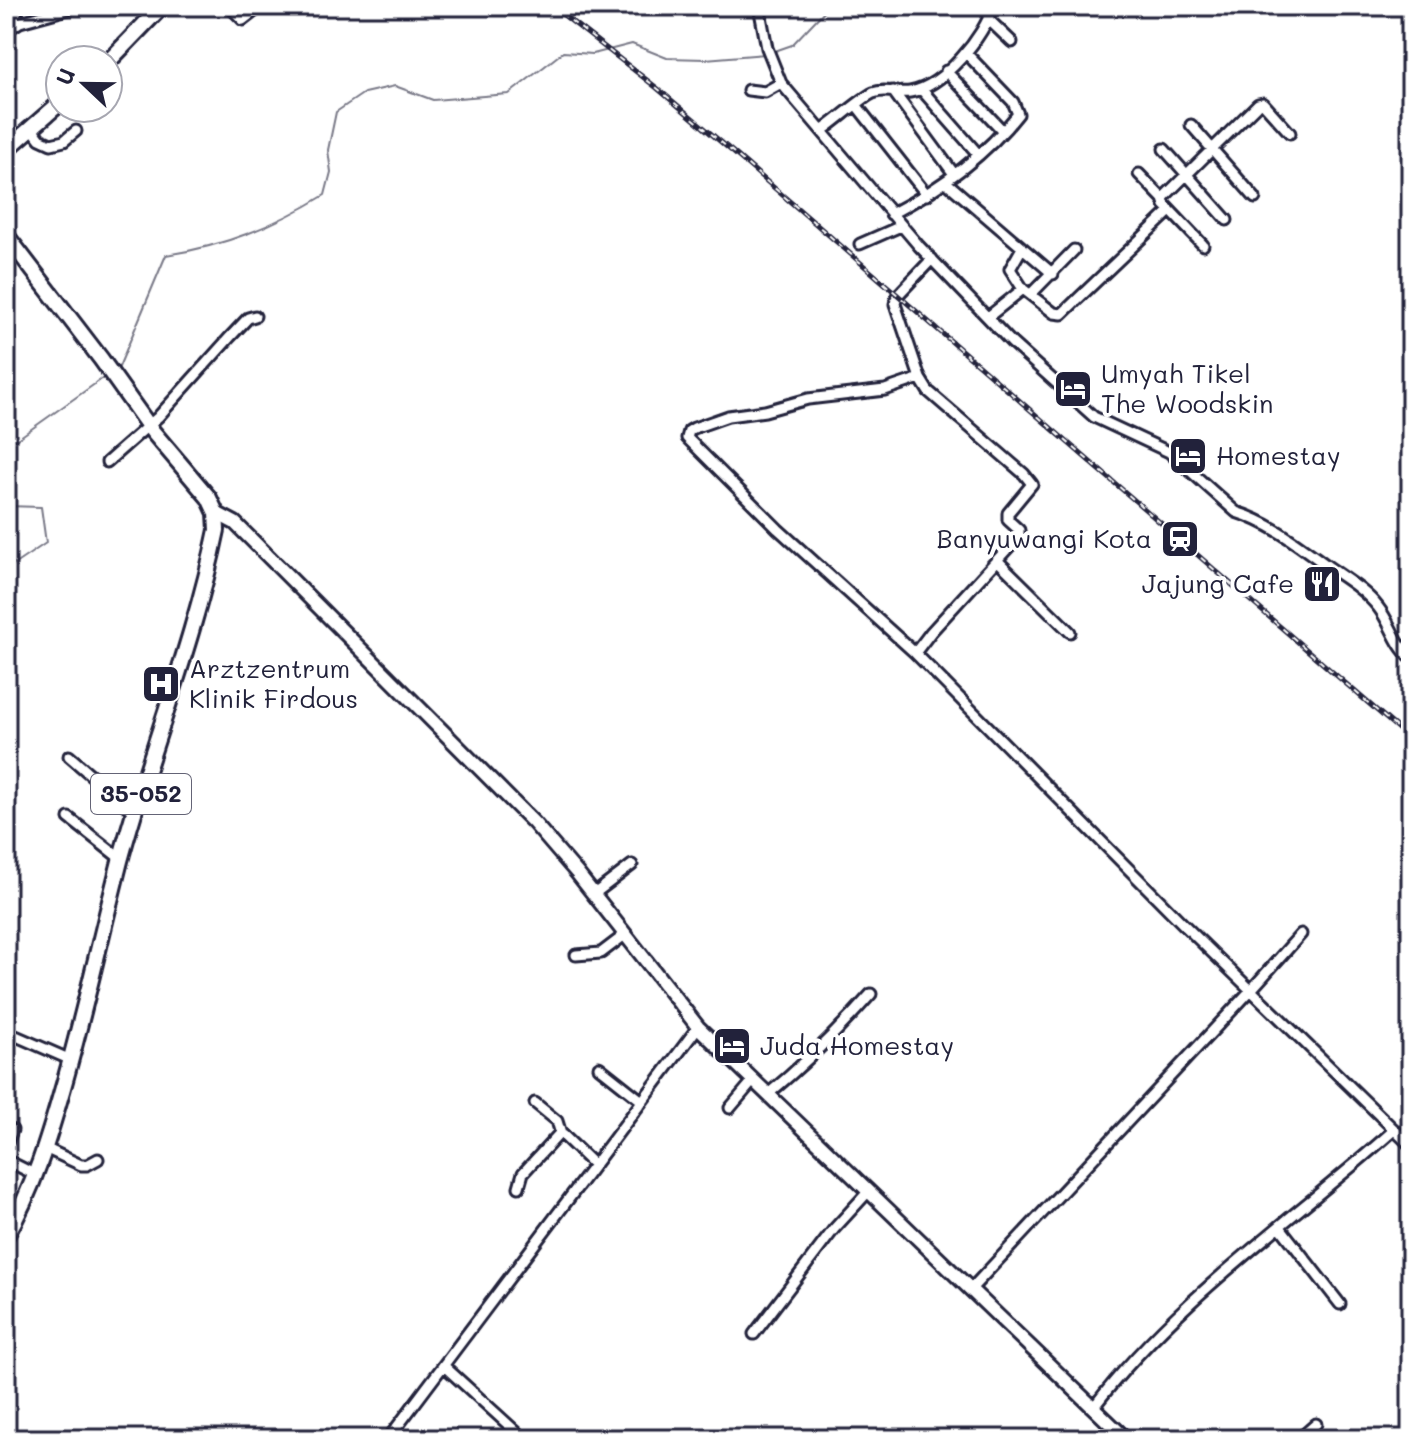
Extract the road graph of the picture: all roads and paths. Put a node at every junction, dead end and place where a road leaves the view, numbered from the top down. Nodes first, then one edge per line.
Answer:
1 (19, 6) edge
2 (79, 6) edge
3 (162, 6) edge
4 (229, 6) edge
5 (261, 6) edge
6 (759, 6) edge
7 (993, 6) edge
8 (57, 10) edge
9 (989, 20) junction
10 (8, 30) edge
11 (1012, 42) dead end
12 (124, 45) edge
13 (966, 53) junction
14 (946, 71) junction
15 (781, 83) junction
16 (921, 89) junction
17 (748, 90) dead end
18 (893, 91) junction
19 (857, 106) junction
20 (44, 122) edge
21 (1191, 125) dead end
22 (823, 130) junction
23 (76, 131) dead end
24 (1003, 131) junction
25 (35, 133) junction
26 (1290, 133) dead end
27 (1164, 149) dead end
28 (6, 150) edge
29 (1212, 150) junction
30 (978, 154) junction
31 (954, 174) junction
32 (1139, 174) dead end
33 (1188, 174) junction
34 (946, 182) junction
35 (927, 195) junction
36 (1255, 198) dead end
37 (1163, 199) junction
38 (1170, 211) junction
39 (891, 214) junction
40 (1227, 220) dead end
41 (901, 226) junction
42 (6, 235) edge
43 (860, 244) dead end
44 (1203, 245) dead end
45 (1022, 248) junction
46 (1074, 250) dead end
47 (932, 259) junction
48 (1053, 274) junction
49 (1027, 292) junction
50 (255, 316) dead end
51 (988, 317) junction
52 (920, 378) junction
53 (148, 425) junction
54 (107, 462) dead end
55 (216, 513) junction
56 (997, 560) junction
57 (1070, 632) dead end
58 (915, 653) junction
59 (1411, 658) edge
60 (69, 756) dead end
61 (135, 813) junction
62 (69, 818) dead end
63 (121, 859) junction
64 (632, 865) dead end
65 (594, 894) junction
66 (626, 934) junction
67 (1301, 934) dead end
68 (576, 955) dead end
69 (1251, 990) junction
70 (871, 994) dead end
71 (698, 1027) junction
72 (16, 1036) dead end
73 (71, 1060) junction
74 (599, 1067) dead end
75 (753, 1081) junction
76 (767, 1095) junction
77 (642, 1101) junction
78 (535, 1103) dead end
79 (730, 1108) dead end
80 (12, 1130) dead end
81 (1394, 1130) junction
82 (561, 1134) junction
83 (6, 1146) edge
84 (1411, 1146) edge
85 (45, 1148) junction
86 (98, 1159) dead end
87 (6, 1160) edge
88 (594, 1165) junction
89 (36, 1175) junction
90 (519, 1187) dead end
91 (867, 1193) junction
92 (1280, 1227) junction
93 (6, 1236) edge
94 (971, 1289) junction
95 (1340, 1304) dead end
96 (754, 1334) dead end
97 (444, 1366) junction
98 (1093, 1408) junction
99 (1316, 1424) dead end
100 (388, 1439) edge
101 (524, 1439) edge
102 (1126, 1439) edge
103 (1299, 1439) edge

1 - 10 street
2 - 8 street
3 - 12 main road
4 - 5 street
6 - 15 street
7 - 9 street
8 - 10 street
9 - 11 street
9 - 13 street
13 - 14 street
13 - 24 street
14 - 16 street
14 - 24 street
15 - 17 street
15 - 22 street
16 - 18 street
16 - 30 street
18 - 19 street
18 - 31 street
19 - 22 street
19 - 35 street
20 - 25 main road
21 - 29 street
22 - 39 street
23 - 25 street
24 - 30 street
25 - 28 main road
26 - 29 street
27 - 33 street
29 - 33 street
29 - 36 street
30 - 31 street
31 - 34 street
32 - 37 street
33 - 37 street
33 - 40 street
34 - 35 street
34 - 45 street
35 - 39 street
37 - 38 street
38 - 44 street
38 - 49 street
39 - 41 street
41 - 43 street
41 - 47 street
42 - 53 main road
45 - 48 street
45 - 49 street
46 - 48 street
47 - 51 street
47 - 52 street
48 - 49 street
49 - 51 street
50 - 53 street
51 - 59 street
52 - 56 street
52 - 58 street
53 - 54 street
53 - 55 main road
55 - 61 main road, 35-052
55 - 65 street
56 - 57 street
56 - 58 street
58 - 69 street
60 - 61 street
61 - 63 main road, 35-052
62 - 63 street
63 - 73 main road, 35-052
64 - 65 street
65 - 66 street
66 - 68 street
66 - 71 street
67 - 69 street
69 - 81 street
69 - 94 street
70 - 76 street
71 - 75 street
71 - 77 street
72 - 73 street
73 - 85 main road, 35-052
74 - 77 street
75 - 76 street
75 - 79 street
76 - 91 street
77 - 88 street
78 - 82 street
80 - 83 street
81 - 84 street
81 - 92 street
82 - 88 street
82 - 90 street
85 - 86 street
85 - 89 main road, 35-052
87 - 89 street
88 - 97 street
89 - 93 main road, 35-052
91 - 94 street
91 - 96 street
92 - 95 street
92 - 98 street
94 - 98 street
97 - 100 street
97 - 101 street
98 - 102 street
99 - 103 street

